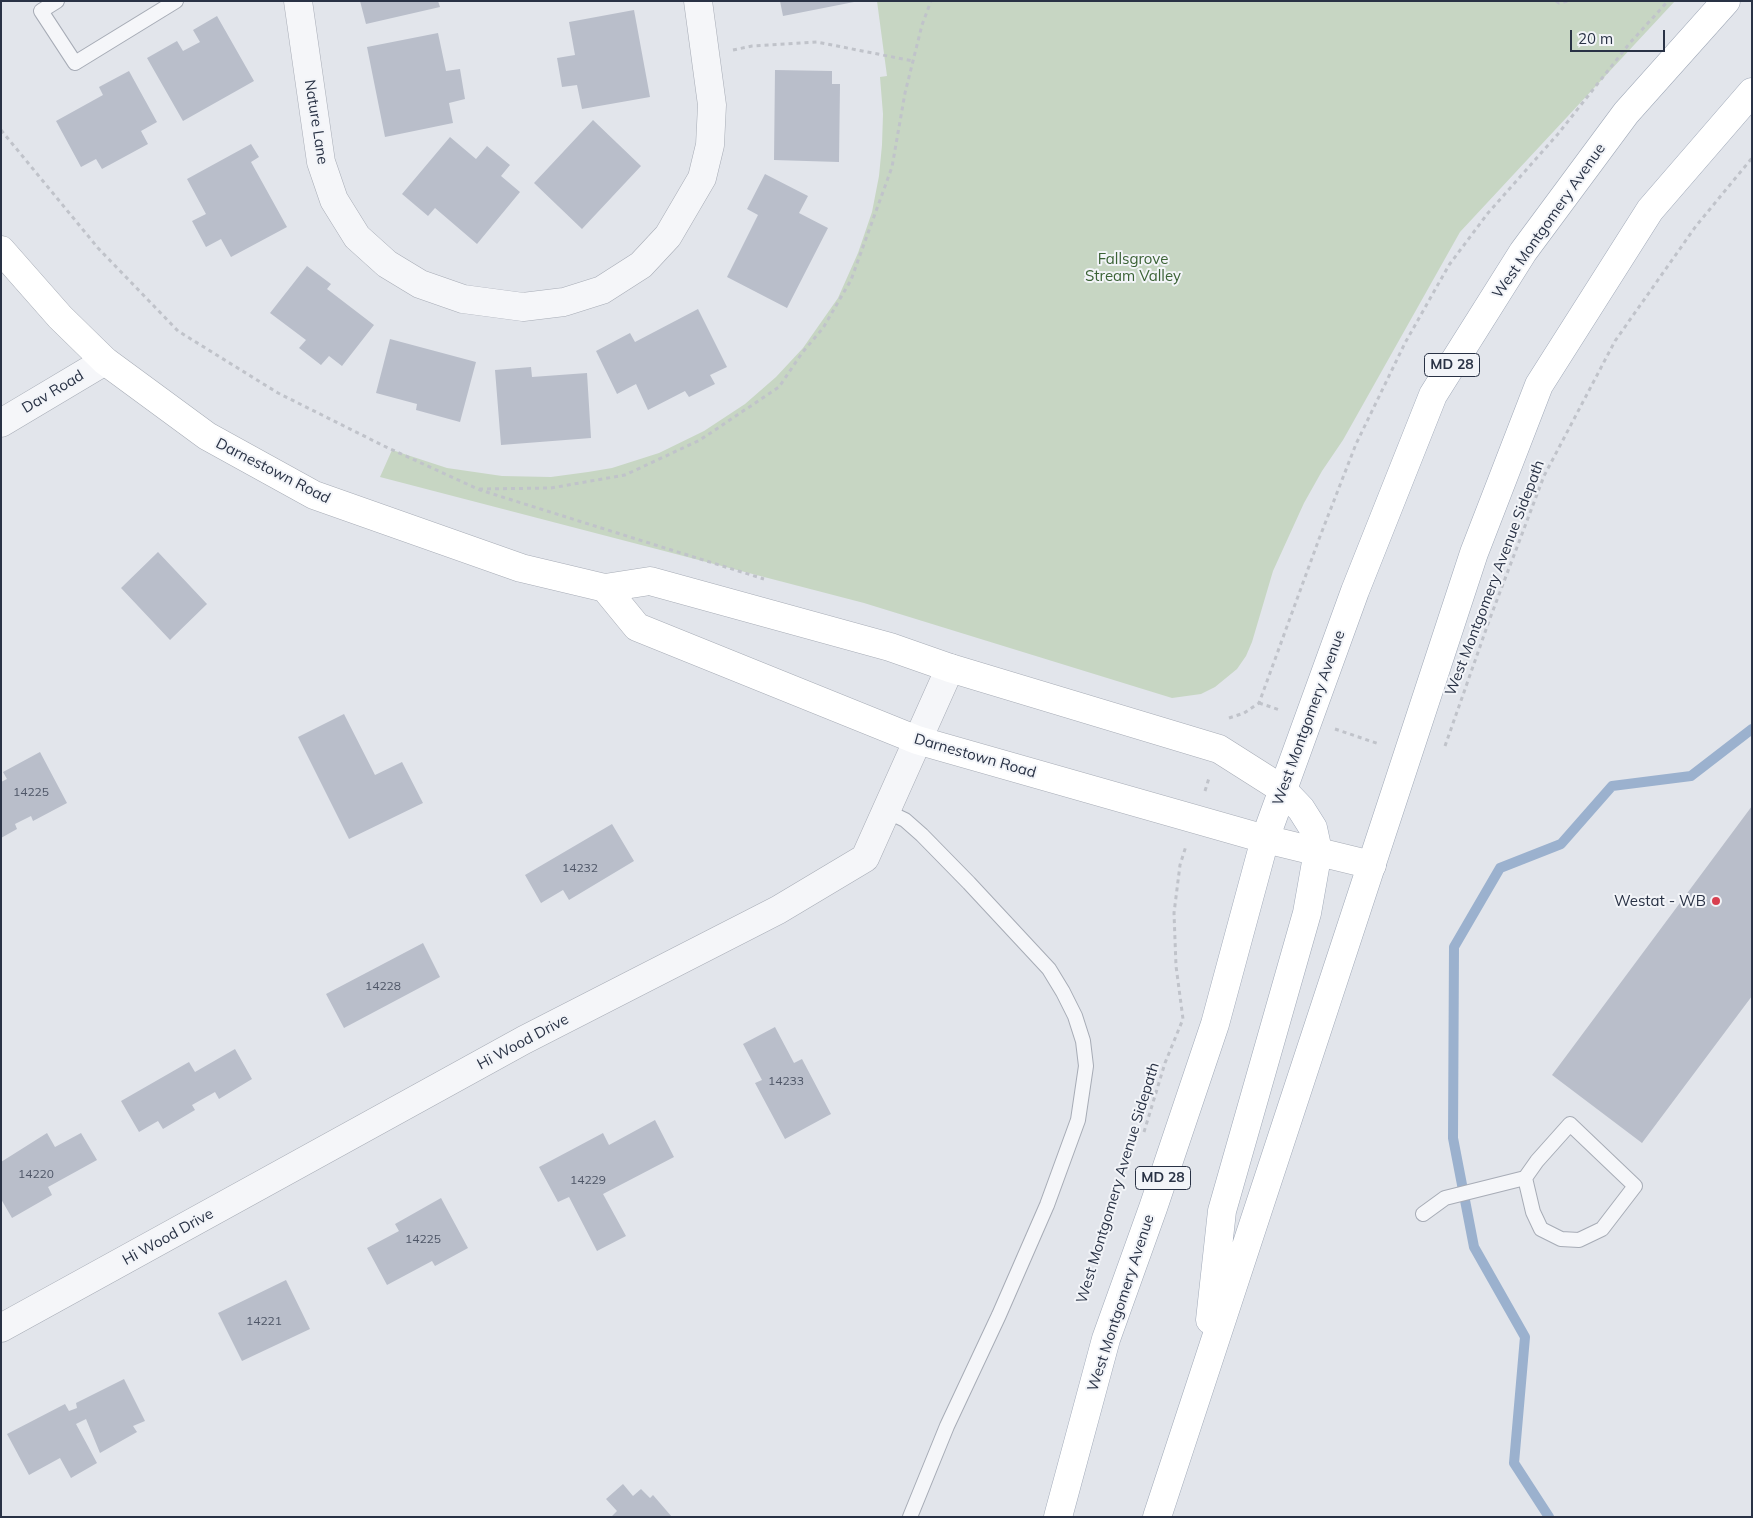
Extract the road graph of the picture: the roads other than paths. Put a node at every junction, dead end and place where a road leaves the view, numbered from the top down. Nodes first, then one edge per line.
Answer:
1 (57, 1) edge
2 (176, 1) edge
3 (298, 1) edge
4 (698, 1) edge
5 (1726, 1) edge
6 (1752, 92) edge
7 (1, 250) edge
8 (105, 361) junction
9 (1, 423) edge
10 (605, 588) junction
11 (950, 668) junction
12 (917, 740) junction
13 (1282, 789) junction
14 (886, 811) junction
15 (1265, 839) junction
16 (1318, 851) junction
17 (1372, 865) junction
18 (1526, 1178) junction
19 (1423, 1214) dead end
20 (1, 1328) edge
21 (1204, 1373) junction
22 (910, 1517) edge
23 (1058, 1517) edge
24 (1157, 1517) edge

1 - 2 lane
3 - 4 street, Nature Lane
5 - 13 main road, West Montgomery Avenue / MD 28
6 - 17 main road
7 - 8 main road, Darnestown Road
8 - 9 street, Dav Road
8 - 10 main road, Darnestown Road
10 - 11 main road, Darnestown Road
10 - 12 main road, Darnestown Road
11 - 12 street, Hi Wood Drive
11 - 13 main road, Darnestown Road
12 - 14 street, Hi Wood Drive
12 - 15 main road, Darnestown Road
13 - 15 main road, West Montgomery Avenue / MD 28
13 - 16 main road, Darnestown Road
14 - 20 street, Hi Wood Drive
14 - 22 lane
15 - 16 main road, Darnestown Road
15 - 23 main road, West Montgomery Avenue / MD 28
16 - 17 main road, Darnestown Road
16 - 21 main road
17 - 21 main road
18 - 18 lane
18 - 19 lane
21 - 24 main road

